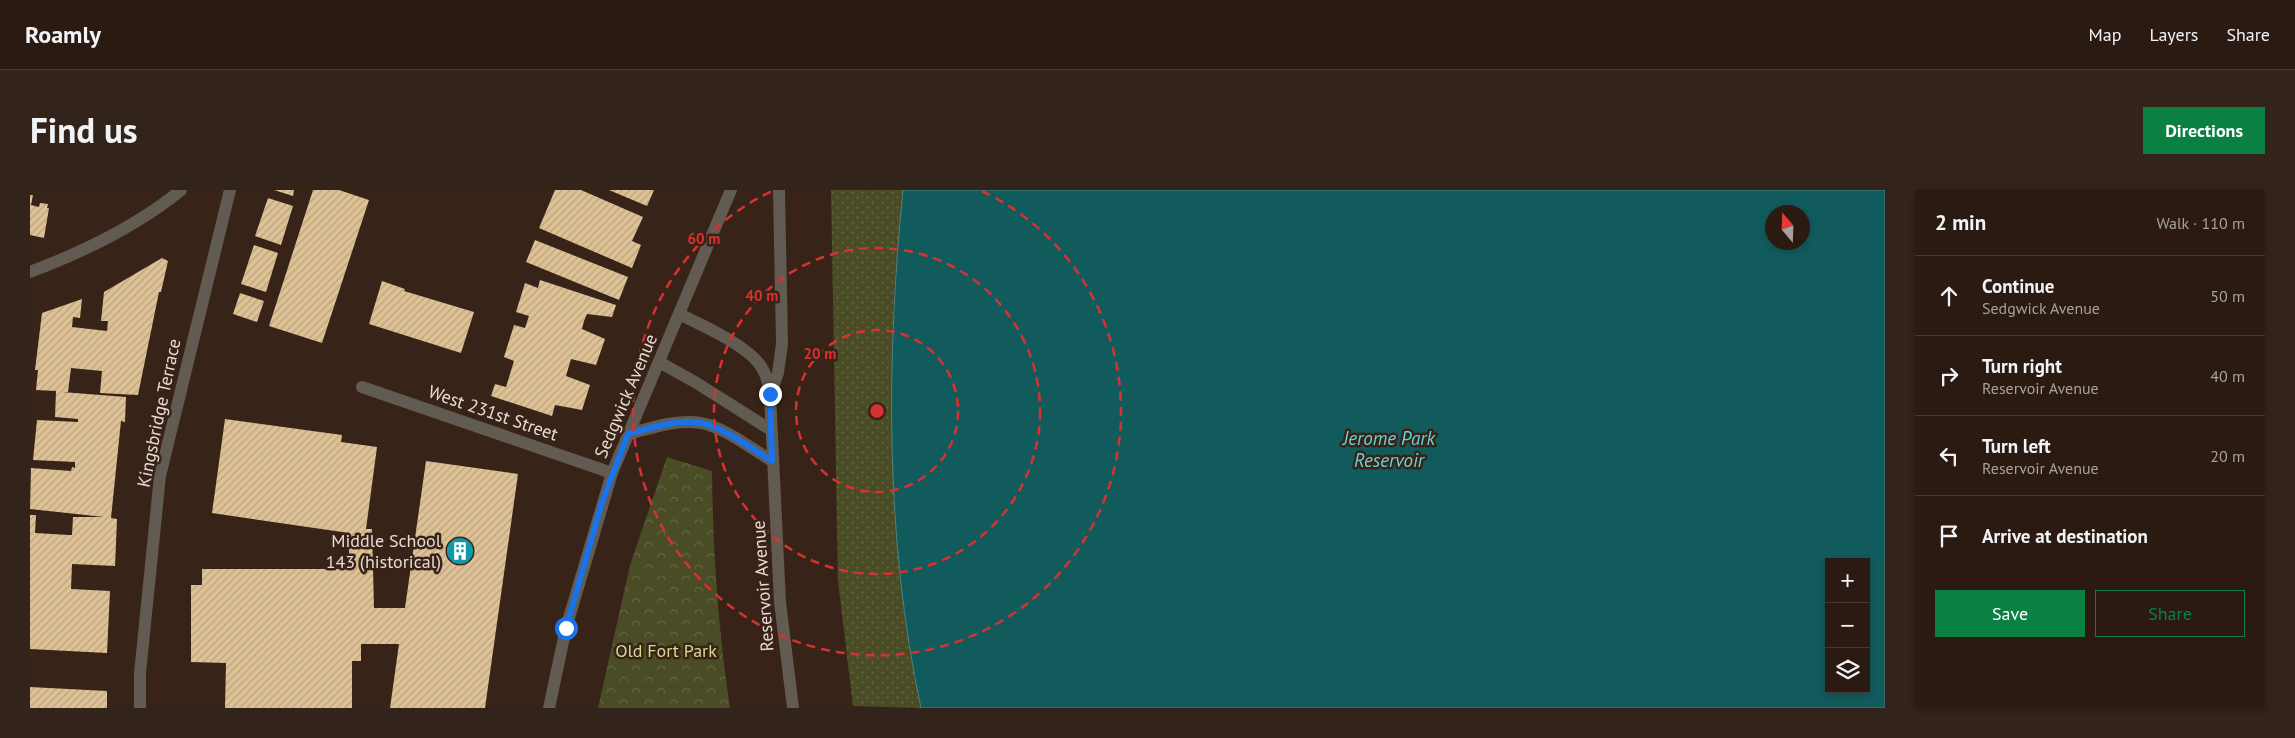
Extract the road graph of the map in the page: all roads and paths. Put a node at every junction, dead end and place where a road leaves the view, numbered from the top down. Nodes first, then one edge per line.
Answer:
1 (181, 190) edge
2 (230, 190) edge
3 (731, 190) edge
4 (779, 190) edge
5 (30, 272) edge
6 (679, 314) junction
7 (659, 362) junction
8 (362, 387) dead end
9 (770, 394) junction
10 (771, 430) junction
11 (628, 434) junction
12 (772, 461) junction
13 (612, 473) junction
14 (140, 708) edge
15 (549, 708) edge
16 (792, 708) edge

1 - 5 street
2 - 14 street, Kingsbridge Terrace
3 - 6 street, Sedgwick Avenue
4 - 9 street, Reservoir Avenue
6 - 7 street, Sedgwick Avenue
6 - 9 street, Reservoir Avenue
7 - 10 street
7 - 11 street, Sedgwick Avenue
8 - 13 street, West 231st Street
9 - 10 street, Reservoir Avenue
10 - 12 street, Reservoir Avenue
11 - 12 street
11 - 13 street, Sedgwick Avenue
12 - 16 street, Reservoir Avenue
13 - 15 street, Sedgwick Avenue

